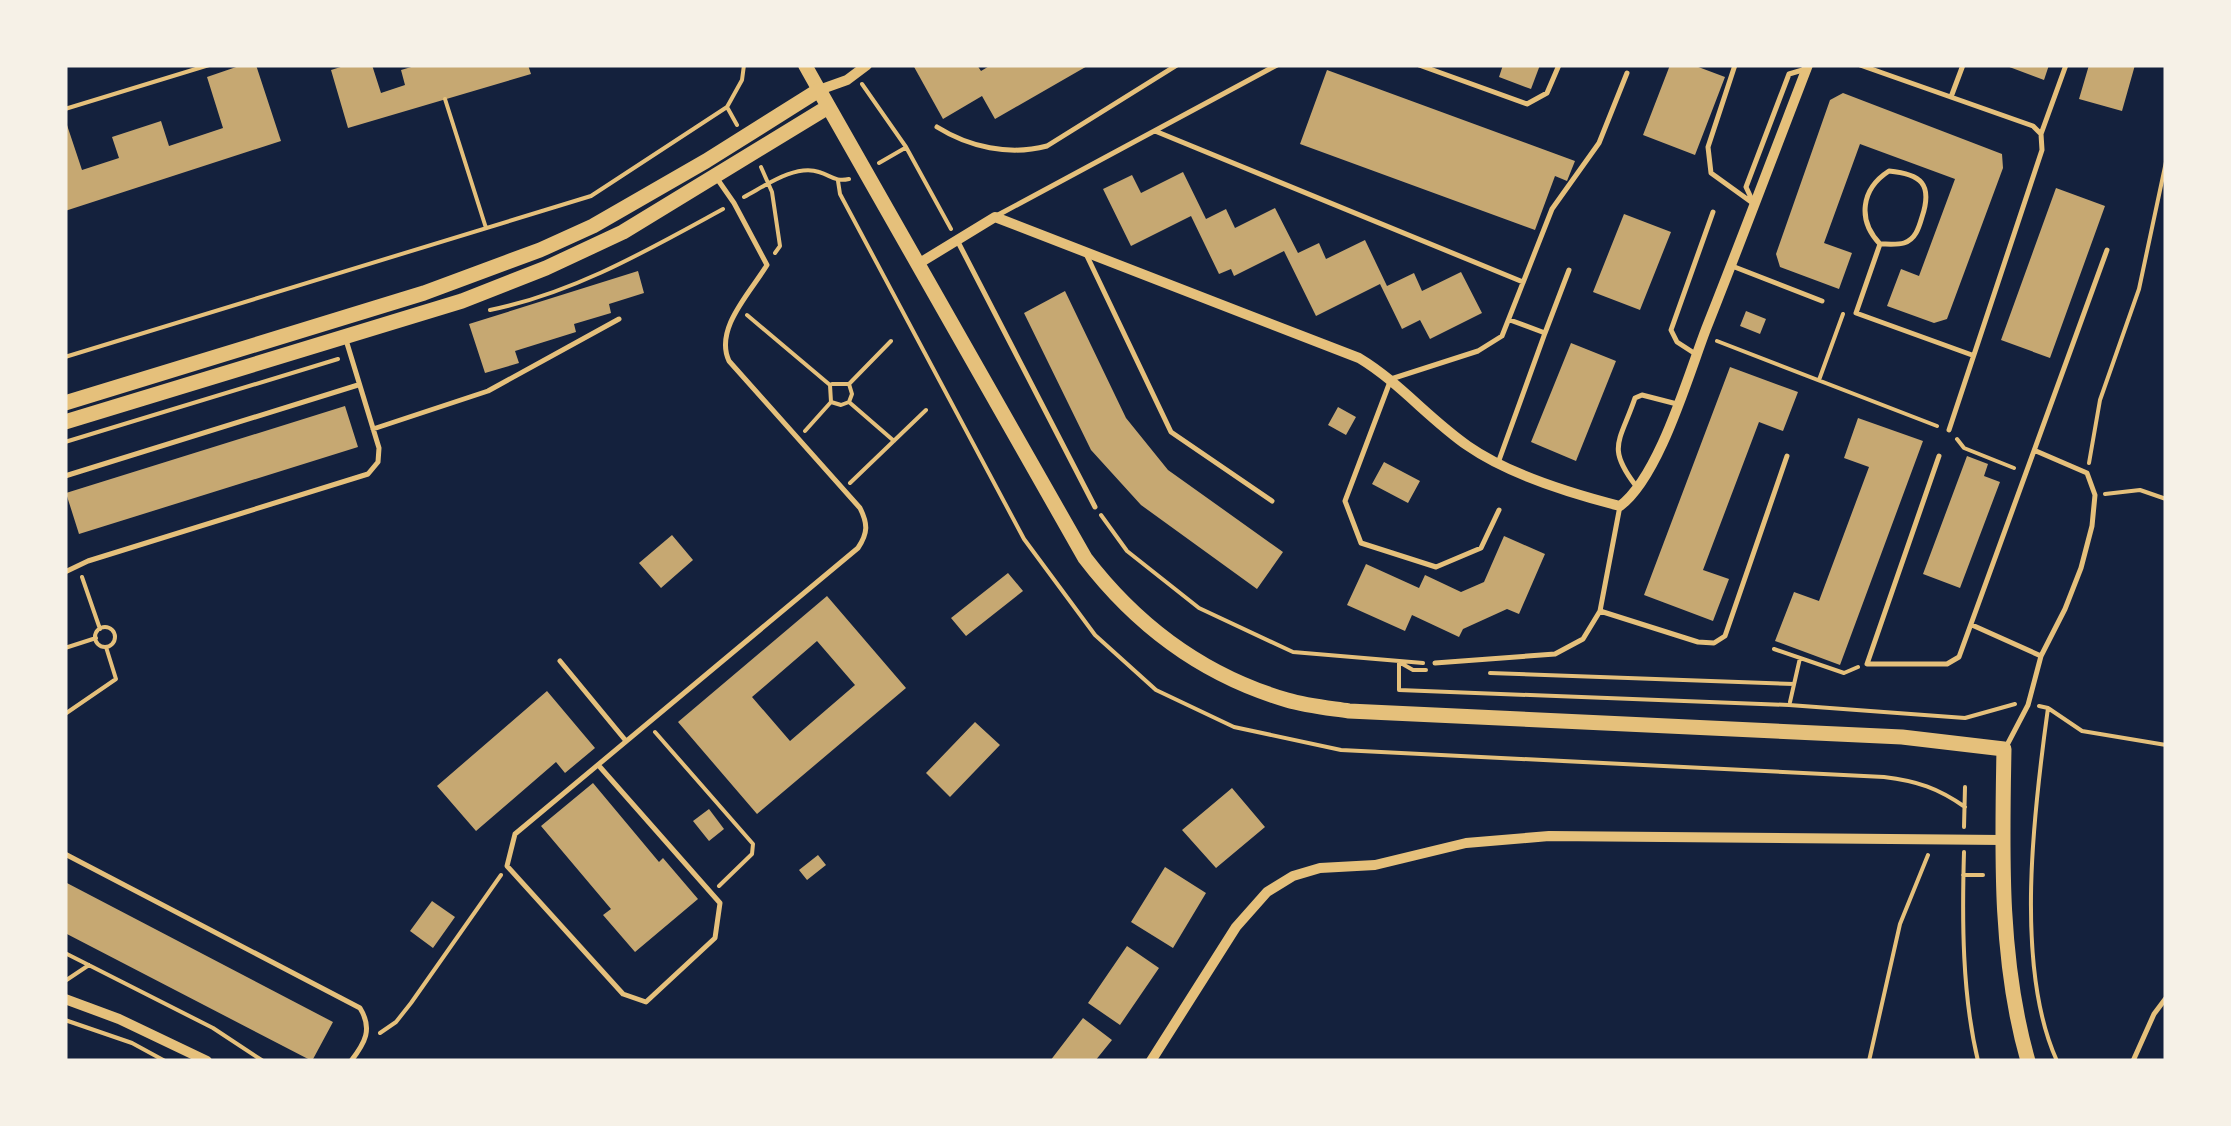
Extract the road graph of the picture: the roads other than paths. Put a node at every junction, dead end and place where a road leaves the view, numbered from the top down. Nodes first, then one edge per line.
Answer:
1 (805, 65) edge
2 (867, 65) edge
3 (1177, 65) edge
4 (1276, 65) edge
5 (1421, 65) edge
6 (1559, 65) edge
7 (1735, 65) edge
8 (1860, 65) edge
9 (1962, 65) edge
10 (2066, 65) edge
11 (1807, 67) edge
12 (1626, 73) dead end
13 (846, 80) junction
14 (818, 90) junction
15 (1951, 97) junction
16 (828, 107) junction
17 (936, 127) dead end
18 (1155, 131) junction
19 (2041, 134) junction
20 (716, 178) junction
21 (1754, 204) junction
22 (1713, 212) dead end
23 (996, 216) junction
24 (955, 235) junction
25 (1880, 244) junction
26 (2108, 250) dead end
27 (1085, 253) junction
28 (918, 264) junction
29 (1731, 266) junction
30 (1569, 270) dead end
31 (1523, 282) junction
32 (1822, 301) road end
33 (339, 319) junction
34 (619, 319) dead end
35 (1510, 320) junction
36 (1545, 333) junction
37 (344, 337) junction
38 (1697, 355) junction
39 (1972, 355) junction
40 (1391, 379) junction
41 (359, 384) junction
42 (65, 402) edge
43 (1678, 404) junction
44 (65, 422) edge
45 (373, 429) junction
46 (1949, 430) road end
47 (2035, 451) junction
48 (1788, 456) dead end
49 (1939, 456) dead end
50 (1498, 463) junction
51 (65, 476) edge
52 (1638, 488) junction
53 (1272, 500) dead end
54 (1620, 506) junction
55 (1095, 508) road end
56 (1498, 510) dead end
57 (65, 571) edge
58 (1600, 612) junction
59 (1972, 625) junction
60 (2041, 656) junction
61 (560, 661) dead end
62 (1435, 663) road end
63 (626, 741) junction
64 (2004, 750) junction
65 (600, 766) junction
66 (2002, 840) junction
67 (65, 854) edge
68 (65, 998) edge
69 (2166, 998) edge
70 (206, 1061) edge
71 (350, 1061) edge
72 (1151, 1061) edge
73 (2028, 1061) edge
74 (2133, 1061) edge

1 - 14 street
2 - 13 street
3 - 17 lane
4 - 18 lane
5 - 6 lane
7 - 21 lane
8 - 15 lane
9 - 15 lane
10 - 19 lane
11 - 21 street
12 - 31 lane
13 - 14 street
13 - 16 street
14 - 16 main road
14 - 33 main road
15 - 19 lane
16 - 20 main road
16 - 28 main road
18 - 23 lane
18 - 31 lane
19 - 39 lane
20 - 37 main road
20 - 63 lane
21 - 29 street
22 - 38 lane
23 - 24 street
23 - 27 street
24 - 28 street
24 - 55 lane
25 - 25 lane
25 - 39 lane
26 - 47 lane
27 - 40 street
27 - 53 lane
28 - 64 main road
29 - 32 lane
29 - 38 street
30 - 36 lane
31 - 35 lane
33 - 37 main road
33 - 42 main road
34 - 45 lane
35 - 36 lane
35 - 40 lane
36 - 50 lane
37 - 41 lane
37 - 44 main road
38 - 43 street
39 - 46 lane
40 - 50 street
40 - 56 lane
41 - 45 lane
41 - 51 lane
43 - 52 street
43 - 52 lane
45 - 57 lane
47 - 59 lane
47 - 60 lane
48 - 58 lane
49 - 59 lane
50 - 54 street
52 - 54 street
54 - 58 lane
58 - 62 lane
59 - 60 lane
60 - 64 lane
61 - 63 lane
63 - 65 lane
64 - 66 main road
65 - 65 lane
66 - 72 street
66 - 73 main road
67 - 71 lane
68 - 70 street
69 - 74 lane

